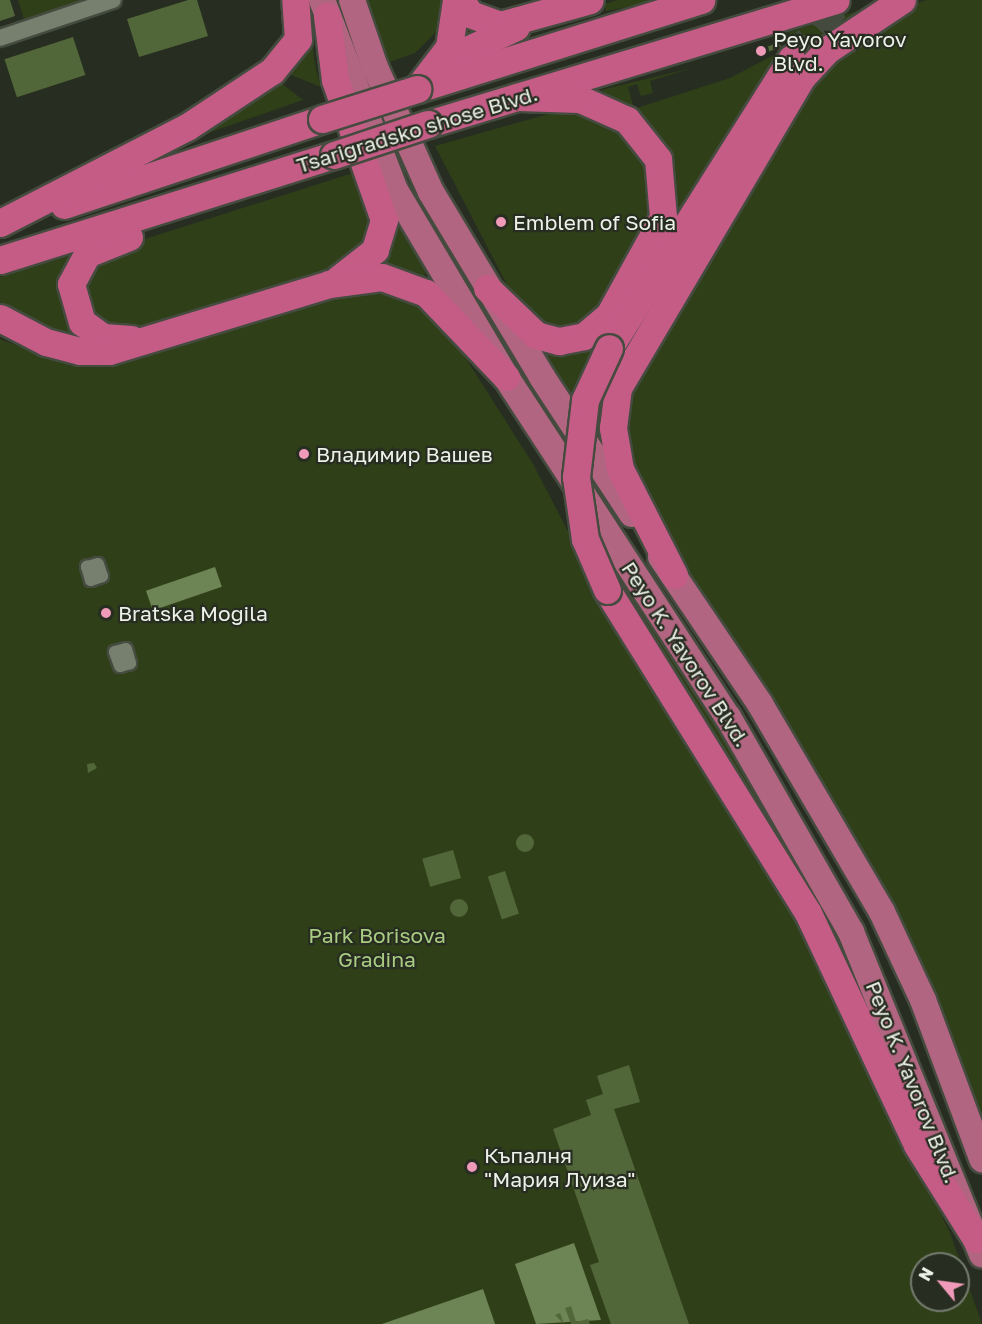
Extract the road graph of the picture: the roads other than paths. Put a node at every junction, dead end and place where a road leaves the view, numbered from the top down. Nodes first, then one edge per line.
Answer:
1 (113, 0) edge
2 (295, 0) edge
3 (352, 0) edge
4 (456, 0) edge
5 (461, 0) edge
6 (590, 0) edge
7 (701, 0) edge
8 (836, 0) edge
9 (902, 0) edge
10 (95, 3) edge
11 (325, 8) edge
12 (528, 21) junction
13 (0, 38) edge
14 (791, 59) tunnel mouth
15 (439, 63) junction
16 (417, 89) junction
17 (517, 97) junction
18 (204, 195) junction
19 (0, 225) edge
20 (0, 260) edge
21 (329, 284) junction
22 (487, 288) junction
23 (0, 318) edge
24 (159, 337) junction
25 (506, 377) junction
26 (674, 575) junction
27 (982, 1159) edge
28 (979, 1246) edge

1 - 10 street
2 - 19 highway
3 - 22 main road, Peyo K. Yavorov Blvd.
4 - 15 highway
5 - 12 highway
6 - 12 highway
7 - 16 highway, Tsarigradsko shose Blvd.
8 - 17 highway, Tsarigradsko shose Blvd.
9 - 26 highway
10 - 13 street
11 - 21 highway
11 - 25 main road, Peyo K. Yavorov Blvd.
12 - 15 highway
14 - 28 highway, bridge
15 - 16 highway
16 - 19 highway, Tsarigradsko shose Blvd., bridge
17 - 18 highway, Tsarigradsko shose Blvd., bridge
17 - 22 highway
18 - 20 highway, Tsarigradsko shose Blvd.
18 - 24 highway
21 - 24 highway
21 - 25 highway
22 - 26 main road, Peyo K. Yavorov Blvd.
23 - 24 highway
25 - 28 main road, Peyo K. Yavorov Blvd.
26 - 27 main road, Peyo K. Yavorov Blvd.

